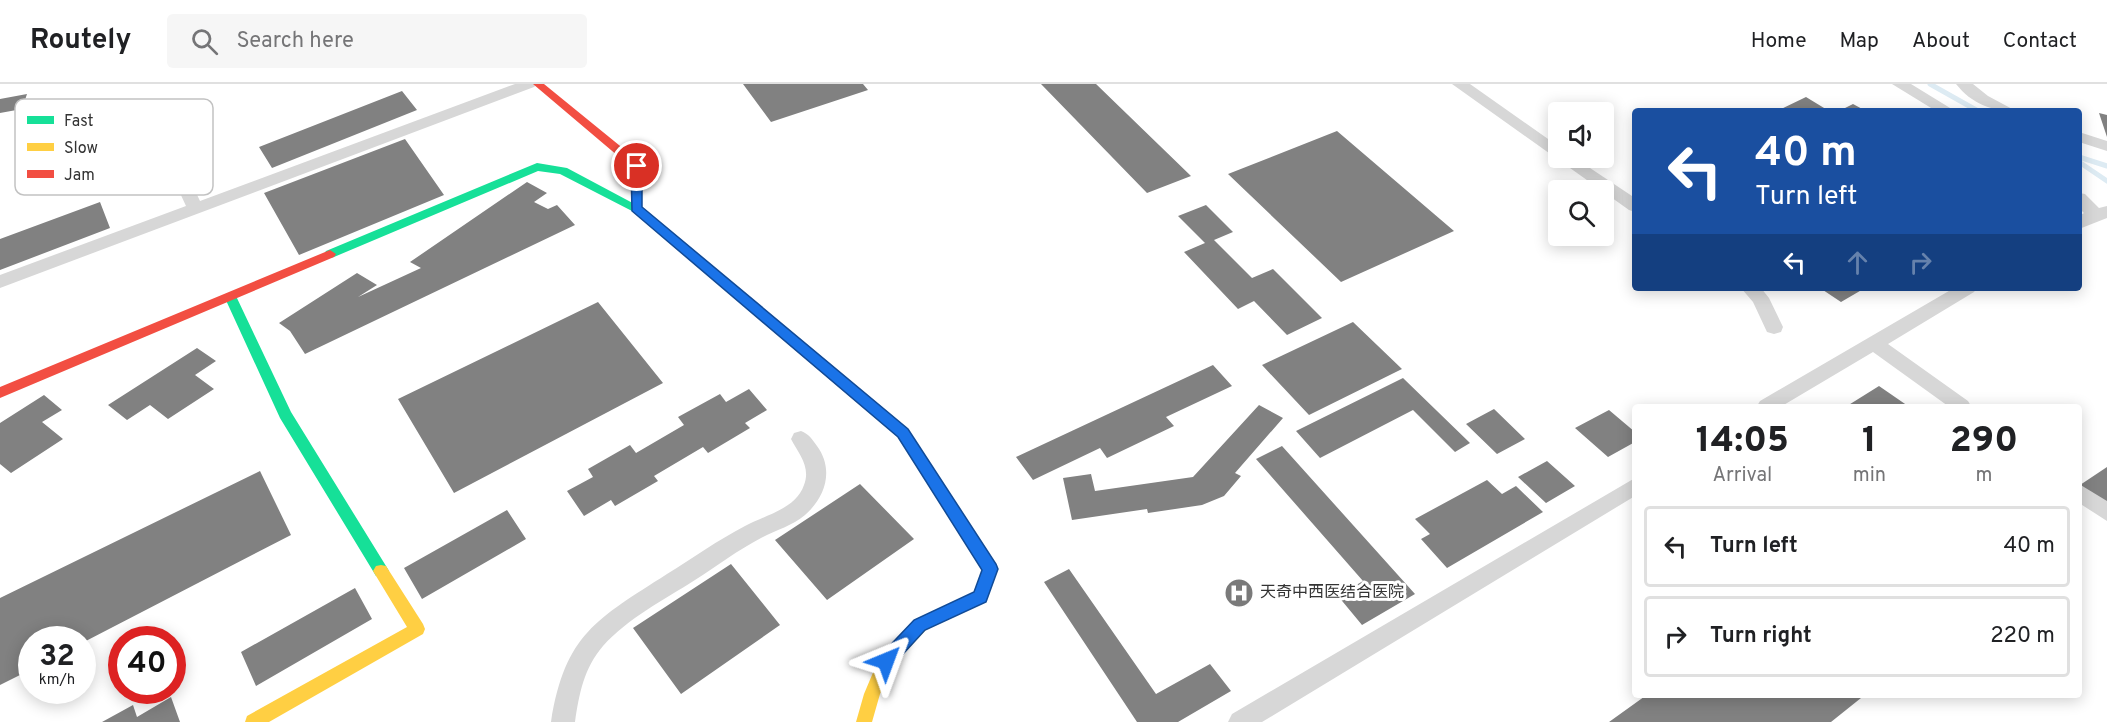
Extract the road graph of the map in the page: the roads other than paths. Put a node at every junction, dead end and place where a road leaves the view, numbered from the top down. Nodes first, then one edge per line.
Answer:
1 (529, 84) edge
2 (538, 84) edge
3 (1460, 84) edge
4 (1900, 84) edge
5 (1964, 84) edge
6 (1942, 108) edge
7 (2002, 108) edge
8 (2082, 138) edge
9 (1548, 146) edge
10 (2107, 146) edge
11 (1580, 168) edge
12 (189, 195) edge
13 (2082, 200) edge
14 (1632, 204) edge
15 (636, 208) junction
16 (196, 209) junction
17 (2101, 213) edge
18 (2082, 222) edge
19 (0, 282) edge
20 (1753, 291) edge
21 (1963, 291) edge
22 (230, 296) junction
23 (1774, 327) dead end
24 (1874, 344) junction
25 (0, 393) edge
26 (1770, 404) edge
27 (1958, 404) edge
28 (801, 439) dead end
29 (1632, 488) edge
30 (2082, 494) edge
31 (2107, 512) edge
32 (253, 722) edge
33 (563, 722) edge
34 (864, 722) edge
35 (1240, 722) edge

1 - 16 street
2 - 15 street
3 - 9 street
4 - 6 street
5 - 7 street
8 - 10 street
11 - 14 street
12 - 16 street
13 - 17 street
15 - 22 street
15 - 34 street
16 - 19 street
17 - 18 street
20 - 23 street
21 - 24 street
22 - 25 street
22 - 32 street
24 - 26 street
24 - 27 street
28 - 33 street
29 - 35 street
30 - 31 street

